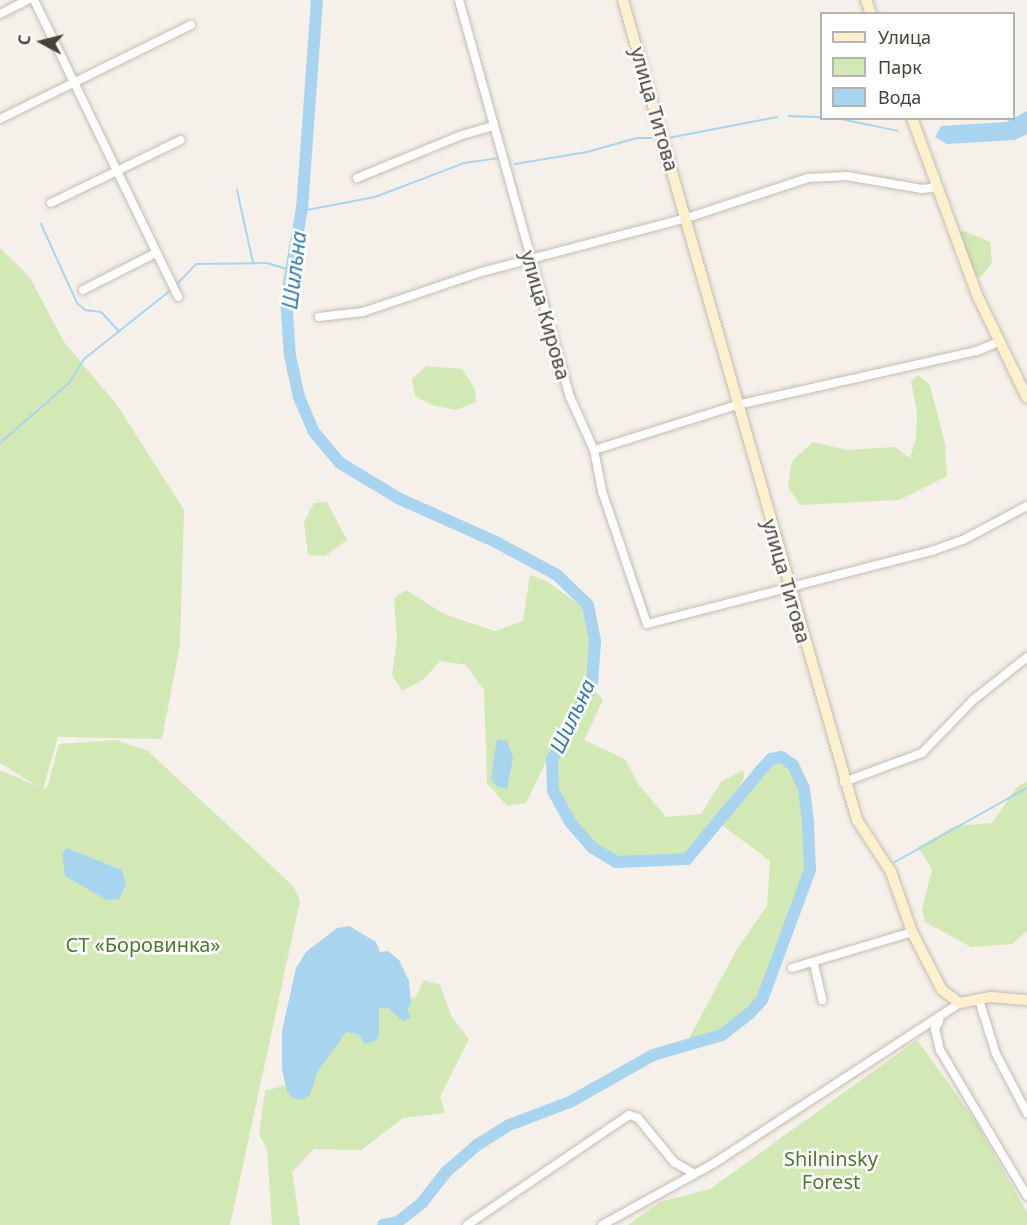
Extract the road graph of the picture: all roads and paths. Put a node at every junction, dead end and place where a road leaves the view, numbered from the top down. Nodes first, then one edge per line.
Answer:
1 (27, 0) edge
2 (34, 0) edge
3 (459, 0) edge
4 (623, 0) edge
5 (0, 14) edge
6 (191, 25) dead end
7 (74, 85) junction
8 (0, 119) edge
9 (913, 120) edge
10 (494, 126) junction
11 (181, 140) dead end
12 (116, 170) junction
13 (357, 178) dead end
14 (938, 188) junction
15 (51, 203) dead end
16 (687, 218) junction
17 (156, 252) junction
18 (529, 260) junction
19 (83, 290) dead end
20 (178, 297) dead end
21 (319, 317) dead end
22 (1000, 341) junction
23 (1027, 398) edge
24 (737, 405) junction
25 (594, 450) junction
26 (1027, 506) edge
27 (789, 588) junction
28 (1027, 657) edge
29 (844, 782) junction
30 (912, 933) junction
31 (814, 964) junction
32 (792, 968) dead end
33 (980, 999) junction
34 (822, 1000) dead end
35 (1027, 1000) edge
36 (960, 1003) junction
37 (939, 1020) junction
38 (1027, 1113) edge
39 (695, 1174) junction
40 (1027, 1196) edge
41 (467, 1225) edge
42 (602, 1225) edge

1 - 5 street
2 - 7 street
3 - 10 street, улица Кирова
4 - 16 street, улица Титова
6 - 7 street
7 - 8 street
7 - 12 street
9 - 14 street
10 - 13 street
10 - 18 street, улица Кирова
11 - 12 street
12 - 15 street
12 - 17 street
14 - 16 street
14 - 22 street
16 - 18 street
16 - 24 street, улица Титова
17 - 19 street
17 - 20 street
18 - 21 street
18 - 25 street, улица Кирова
22 - 23 street
22 - 24 street
24 - 25 street
24 - 27 street, улица Титова
25 - 27 street, улица Кирова
26 - 27 street
27 - 29 street, улица Титова
28 - 29 street
29 - 30 street, улица Титова
30 - 31 street
30 - 36 street, улица Титова
31 - 32 street
31 - 34 street
33 - 35 street
33 - 36 street
33 - 38 street
36 - 37 street
37 - 39 street
37 - 40 street
39 - 41 street
39 - 42 street

